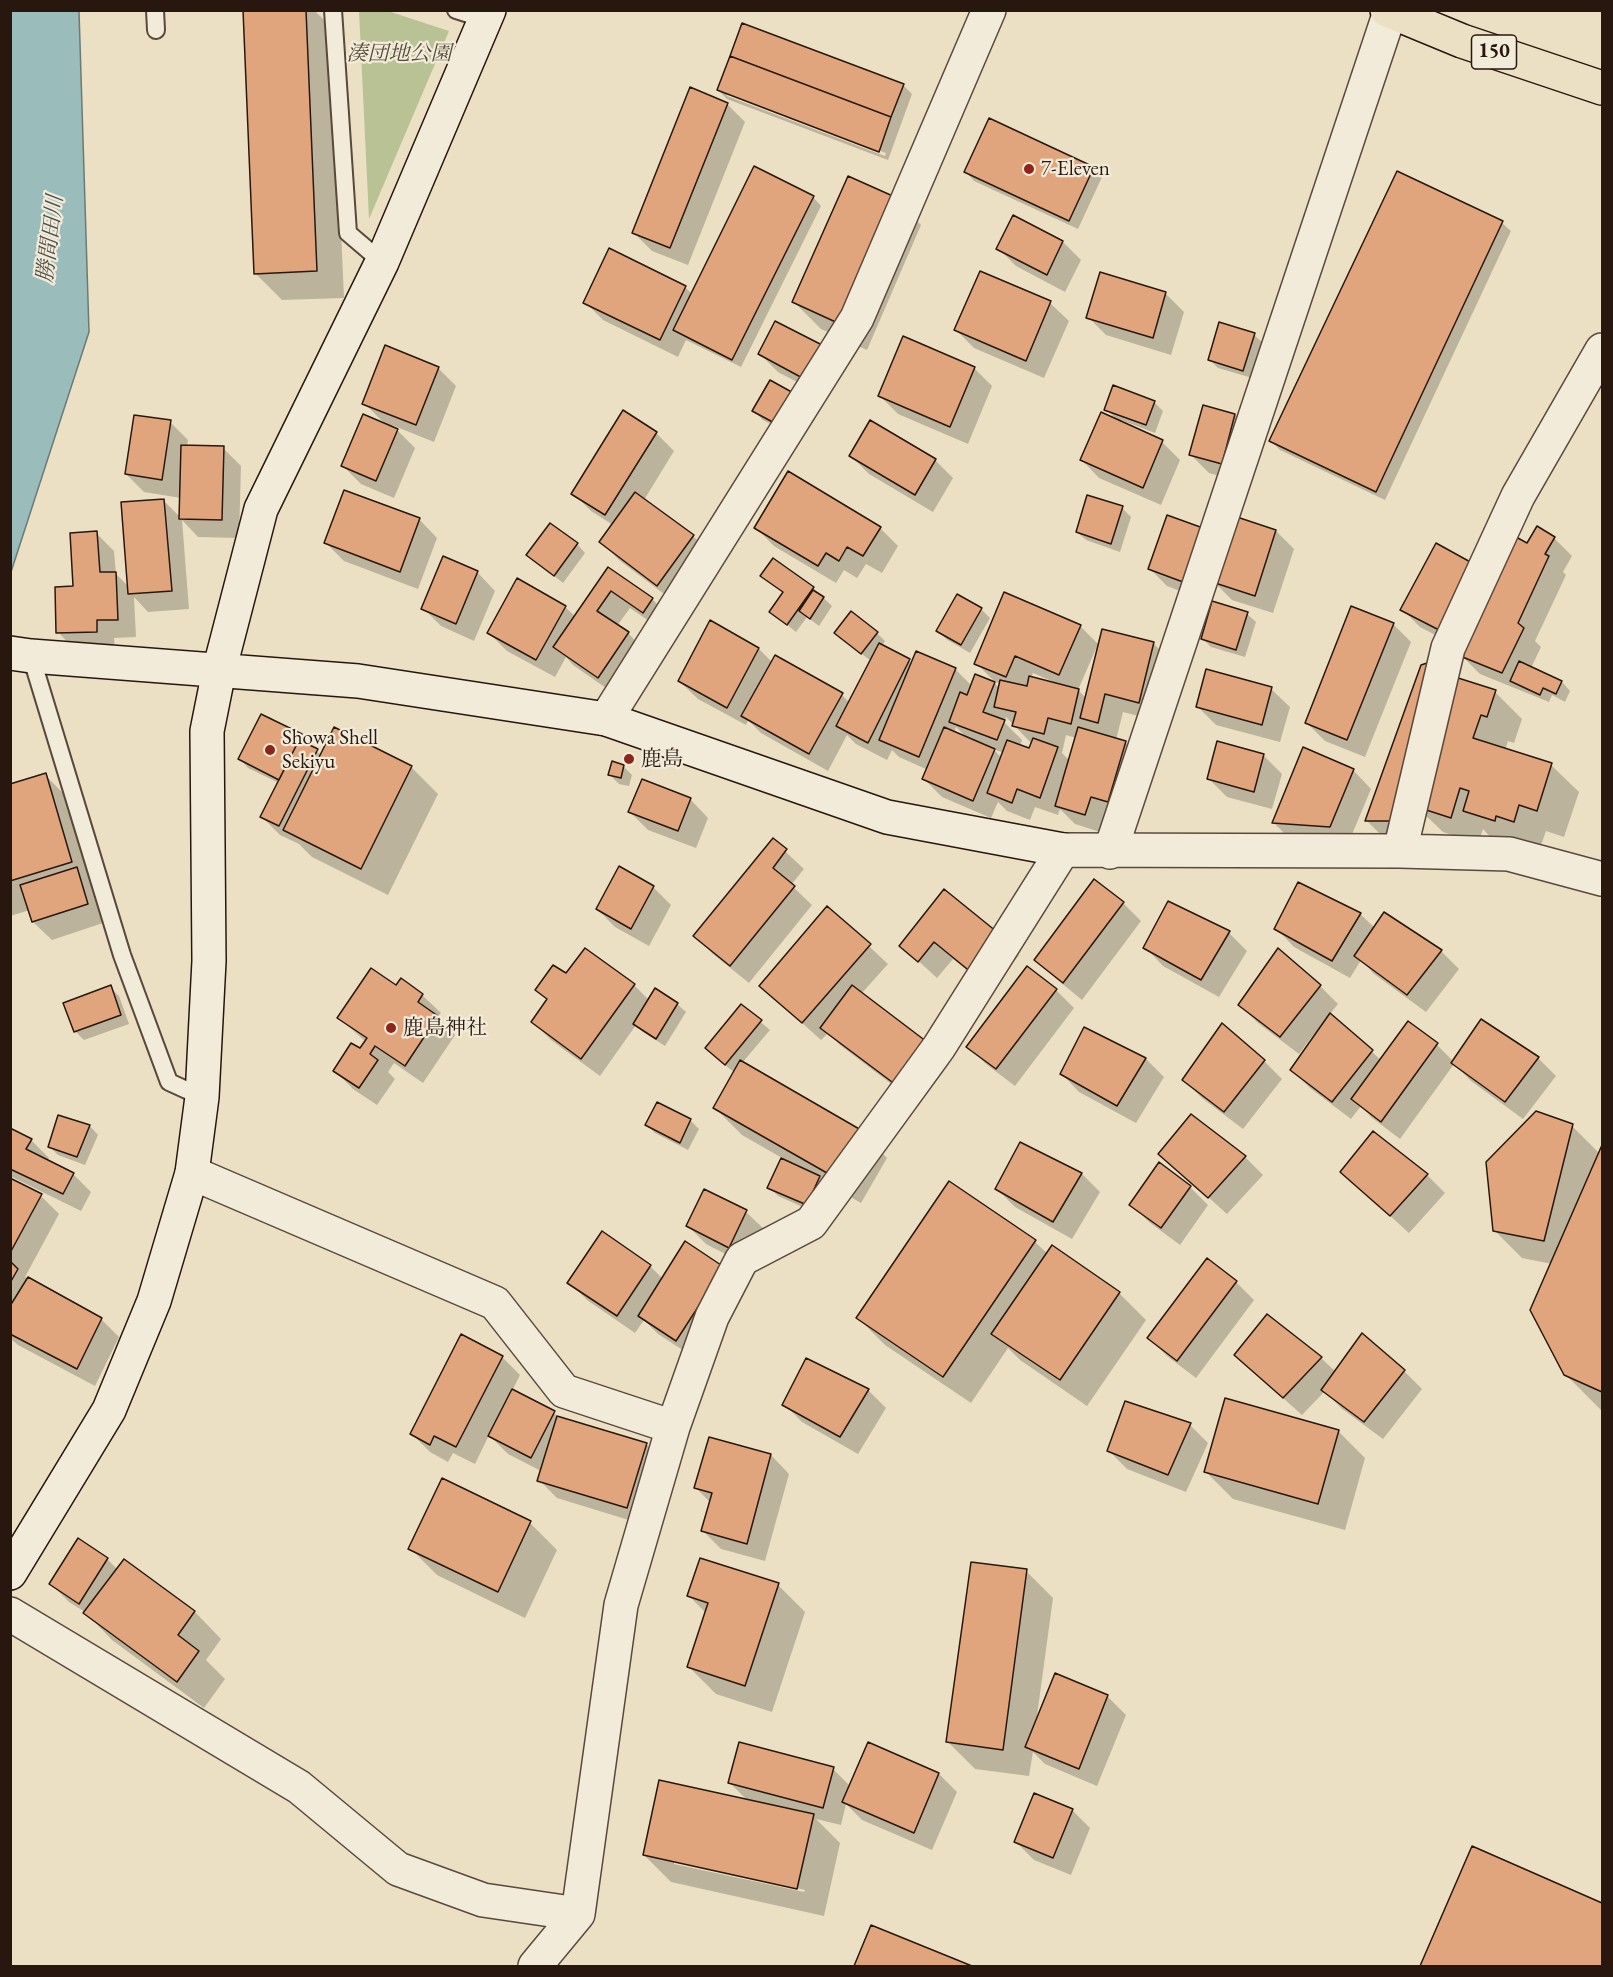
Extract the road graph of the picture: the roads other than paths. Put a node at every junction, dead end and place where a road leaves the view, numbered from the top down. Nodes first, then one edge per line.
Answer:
1 (155, 10) edge
2 (333, 10) edge
3 (989, 10) edge
4 (1388, 11) edge
5 (477, 13) edge
6 (156, 30) dead end
7 (1602, 88) edge
8 (382, 262) junction
9 (1602, 350) edge
10 (21, 654) edge
11 (219, 671) junction
12 (606, 719) junction
13 (1063, 850) junction
14 (1400, 851) junction
15 (1110, 852) junction
16 (1602, 879) edge
17 (202, 1097) junction
18 (192, 1173) junction
19 (673, 1426) junction
20 (10, 1573) edge
21 (10, 1614) edge
22 (578, 1914) junction
23 (535, 1966) edge

1 - 6 lane
2 - 8 lane
3 - 12 street
4 - 7 highway, 150
4 - 15 street
5 - 8 street
8 - 11 street
9 - 14 street
10 - 11 street
10 - 17 lane
11 - 12 street
11 - 17 street
12 - 13 street
13 - 15 street
13 - 19 street
14 - 15 street
14 - 16 street
17 - 18 street
18 - 19 street
18 - 20 street
19 - 22 street
21 - 22 street
22 - 23 street

